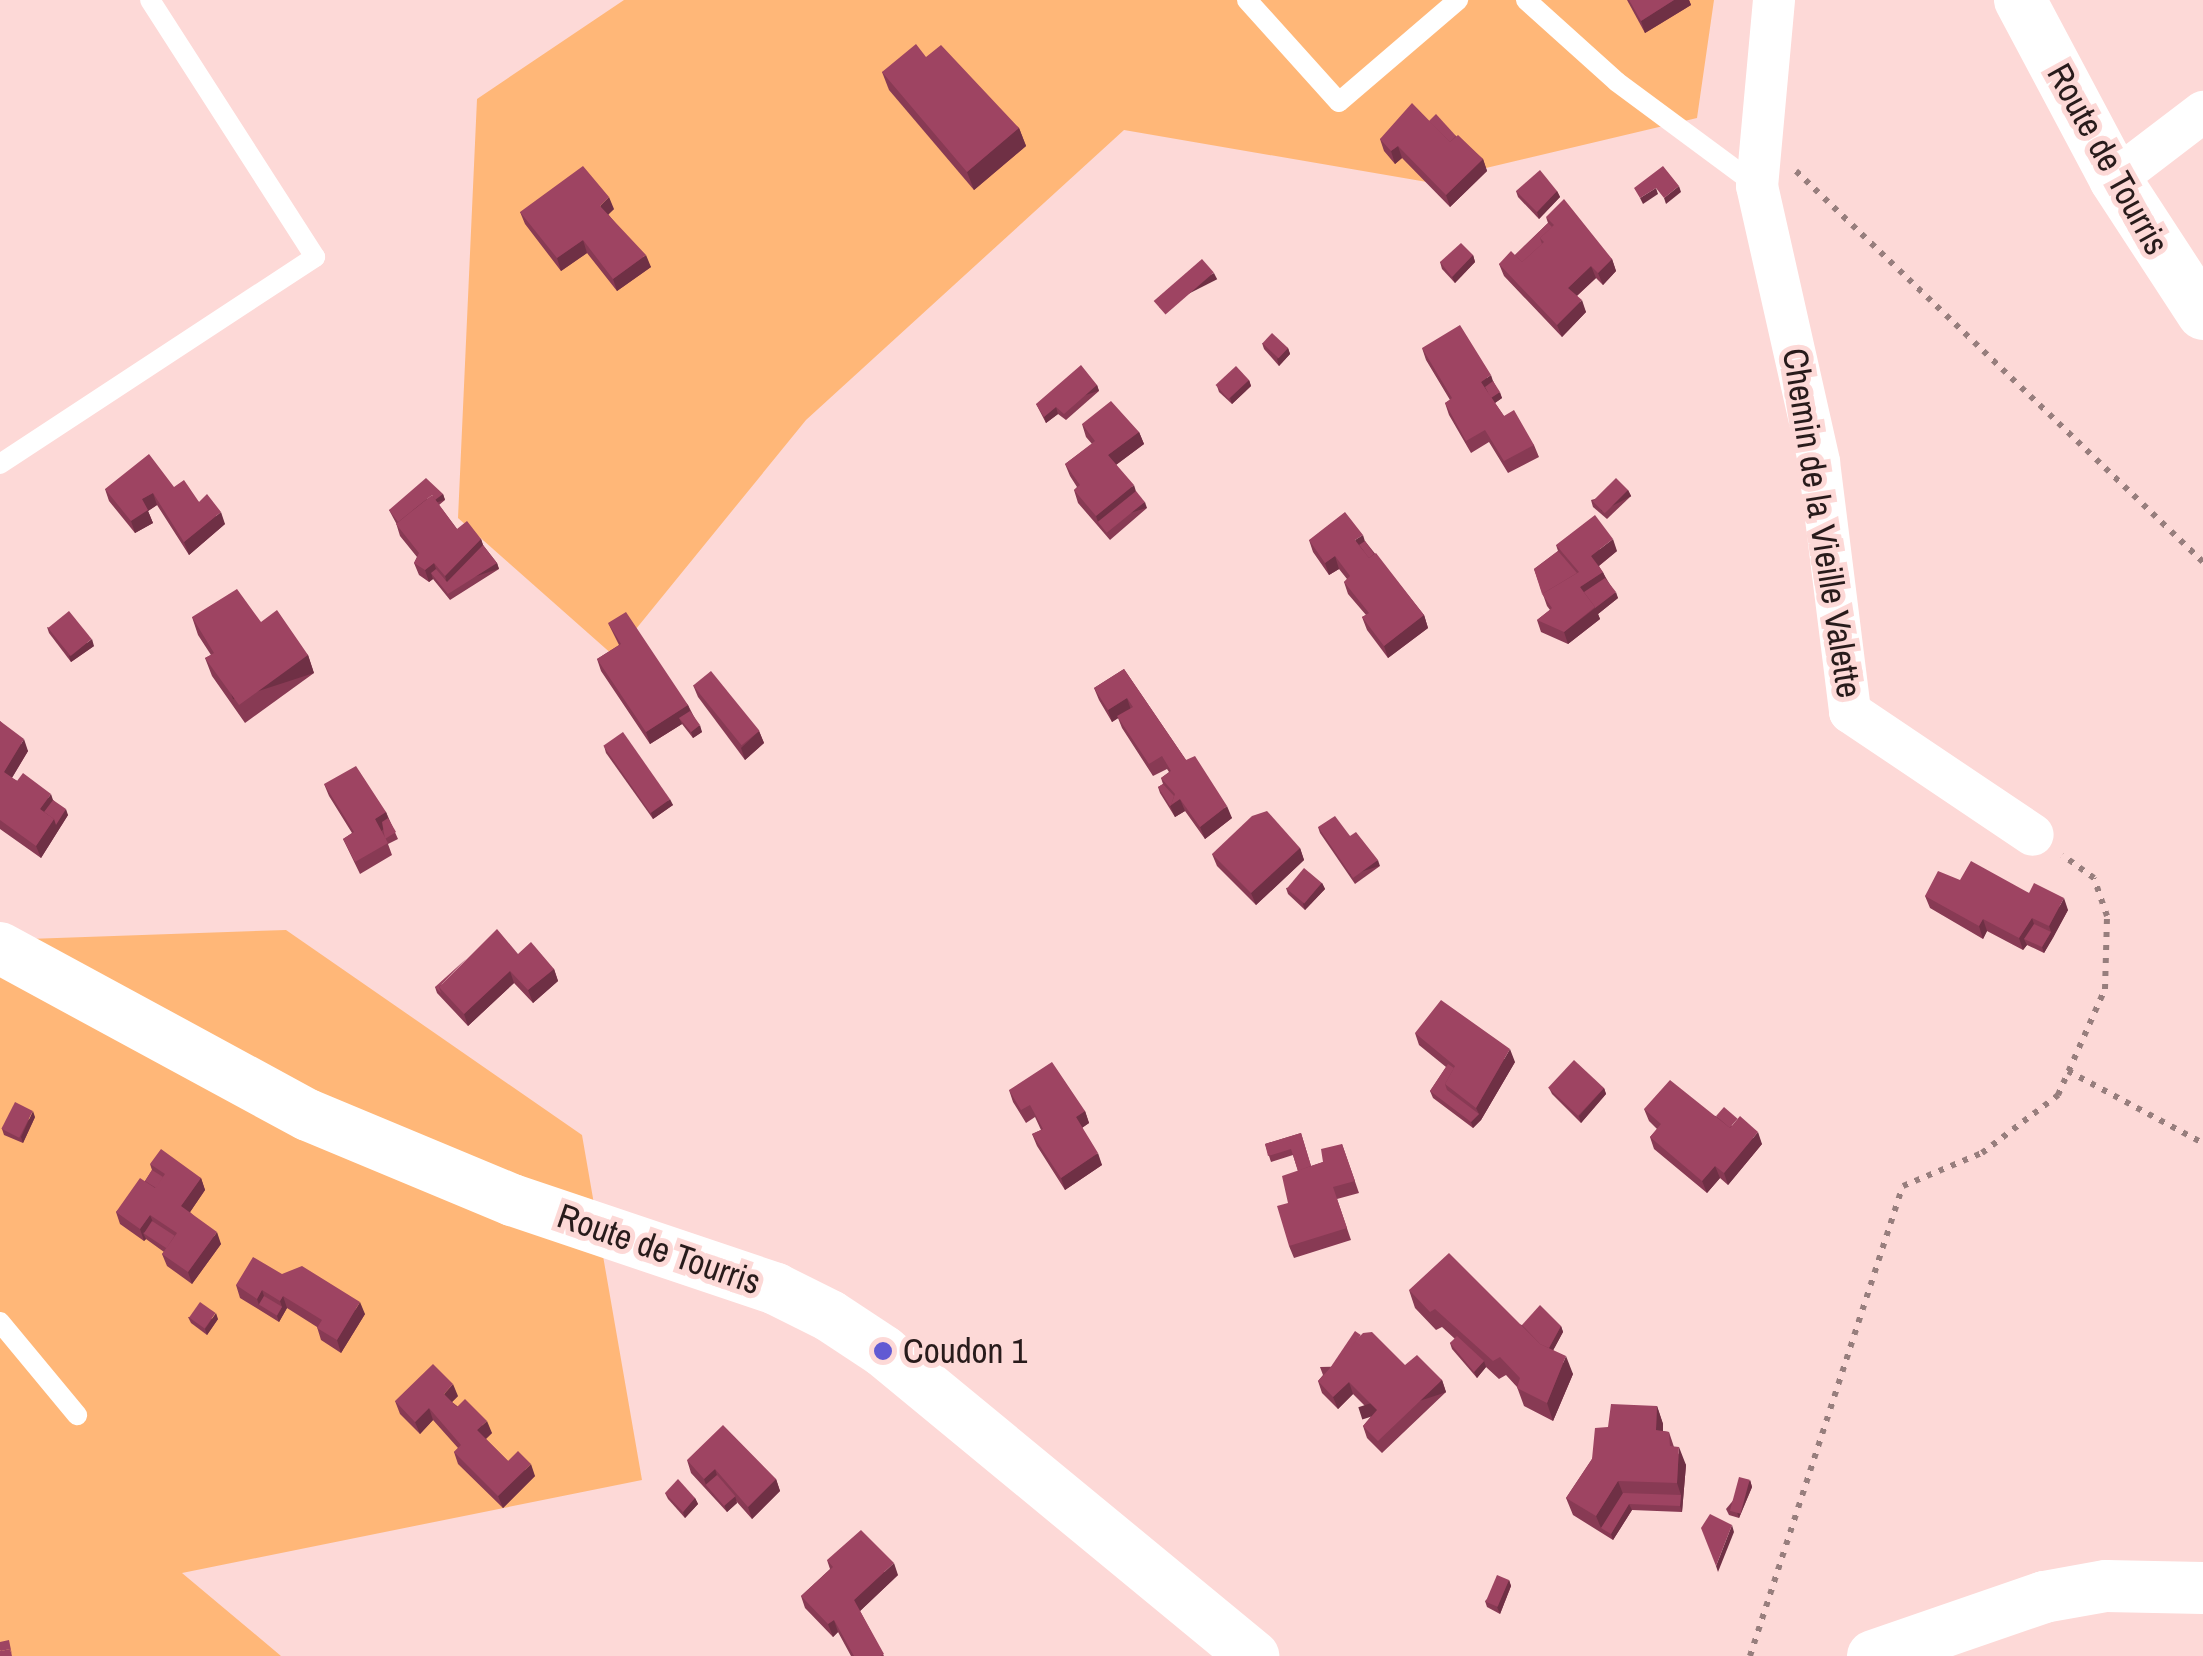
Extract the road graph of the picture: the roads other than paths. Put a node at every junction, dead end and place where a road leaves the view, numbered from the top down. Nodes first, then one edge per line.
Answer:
1 (150, 0) edge
2 (1247, 0) edge
3 (1458, 0) edge
4 (1526, 0) edge
5 (1774, 0) edge
6 (2020, 0) edge
7 (2203, 112) edge
8 (2115, 179) junction
9 (1757, 186) junction
10 (2203, 314) edge
11 (0, 464) edge
12 (2033, 835) road end
13 (0, 948) edge
14 (0, 1322) edge
15 (77, 1415) dead end
16 (2203, 1588) edge
17 (1253, 1656) edge
18 (1873, 1656) edge

1 - 11 lane
2 - 3 lane
4 - 9 lane
5 - 9 street, Chemin de la Vieille Valette
6 - 8 street, Route de Tourris
7 - 8 street
8 - 10 street, Route de Tourris
9 - 12 street, Chemin de la Vieille Valette
13 - 17 street, Route de Tourris
14 - 15 lane
16 - 18 street

